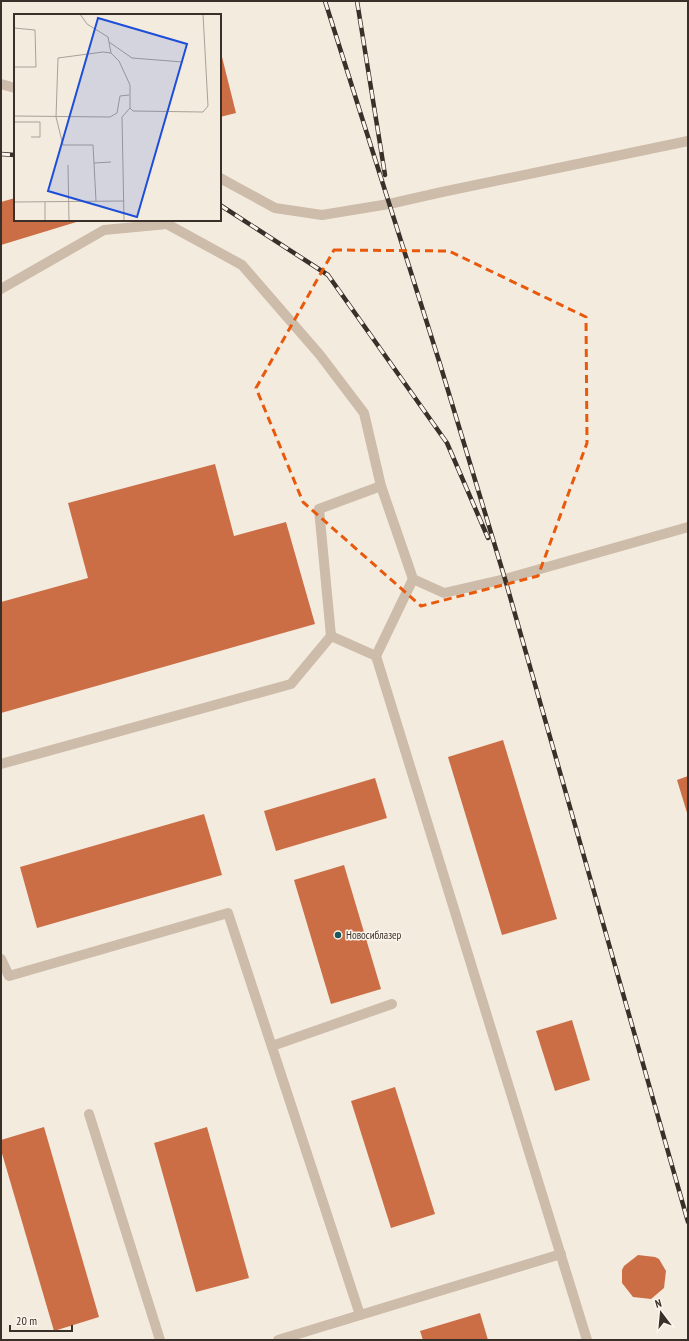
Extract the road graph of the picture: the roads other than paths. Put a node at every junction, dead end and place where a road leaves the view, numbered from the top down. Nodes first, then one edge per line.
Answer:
1 (1, 84) edge
2 (14, 88) edge
3 (688, 141) edge
4 (221, 179) edge
5 (166, 222) edge
6 (1, 288) edge
7 (381, 486) junction
8 (688, 527) edge
9 (413, 579) junction
10 (332, 636) junction
11 (376, 656) junction
12 (1, 764) edge
13 (1, 959) edge
14 (392, 1004) dead end
15 (272, 1046) junction
16 (89, 1114) dead end
17 (561, 1254) junction
18 (360, 1316) junction
19 (160, 1340) edge
20 (278, 1340) edge
21 (587, 1340) edge

1 - 2 lane
3 - 4 lane
5 - 6 lane
5 - 7 lane
7 - 9 lane
7 - 10 lane
8 - 9 lane
9 - 11 lane
10 - 11 lane
10 - 12 lane
11 - 17 lane
13 - 15 lane
14 - 15 lane
15 - 18 lane
16 - 19 lane
17 - 18 lane
17 - 21 lane
18 - 20 lane

